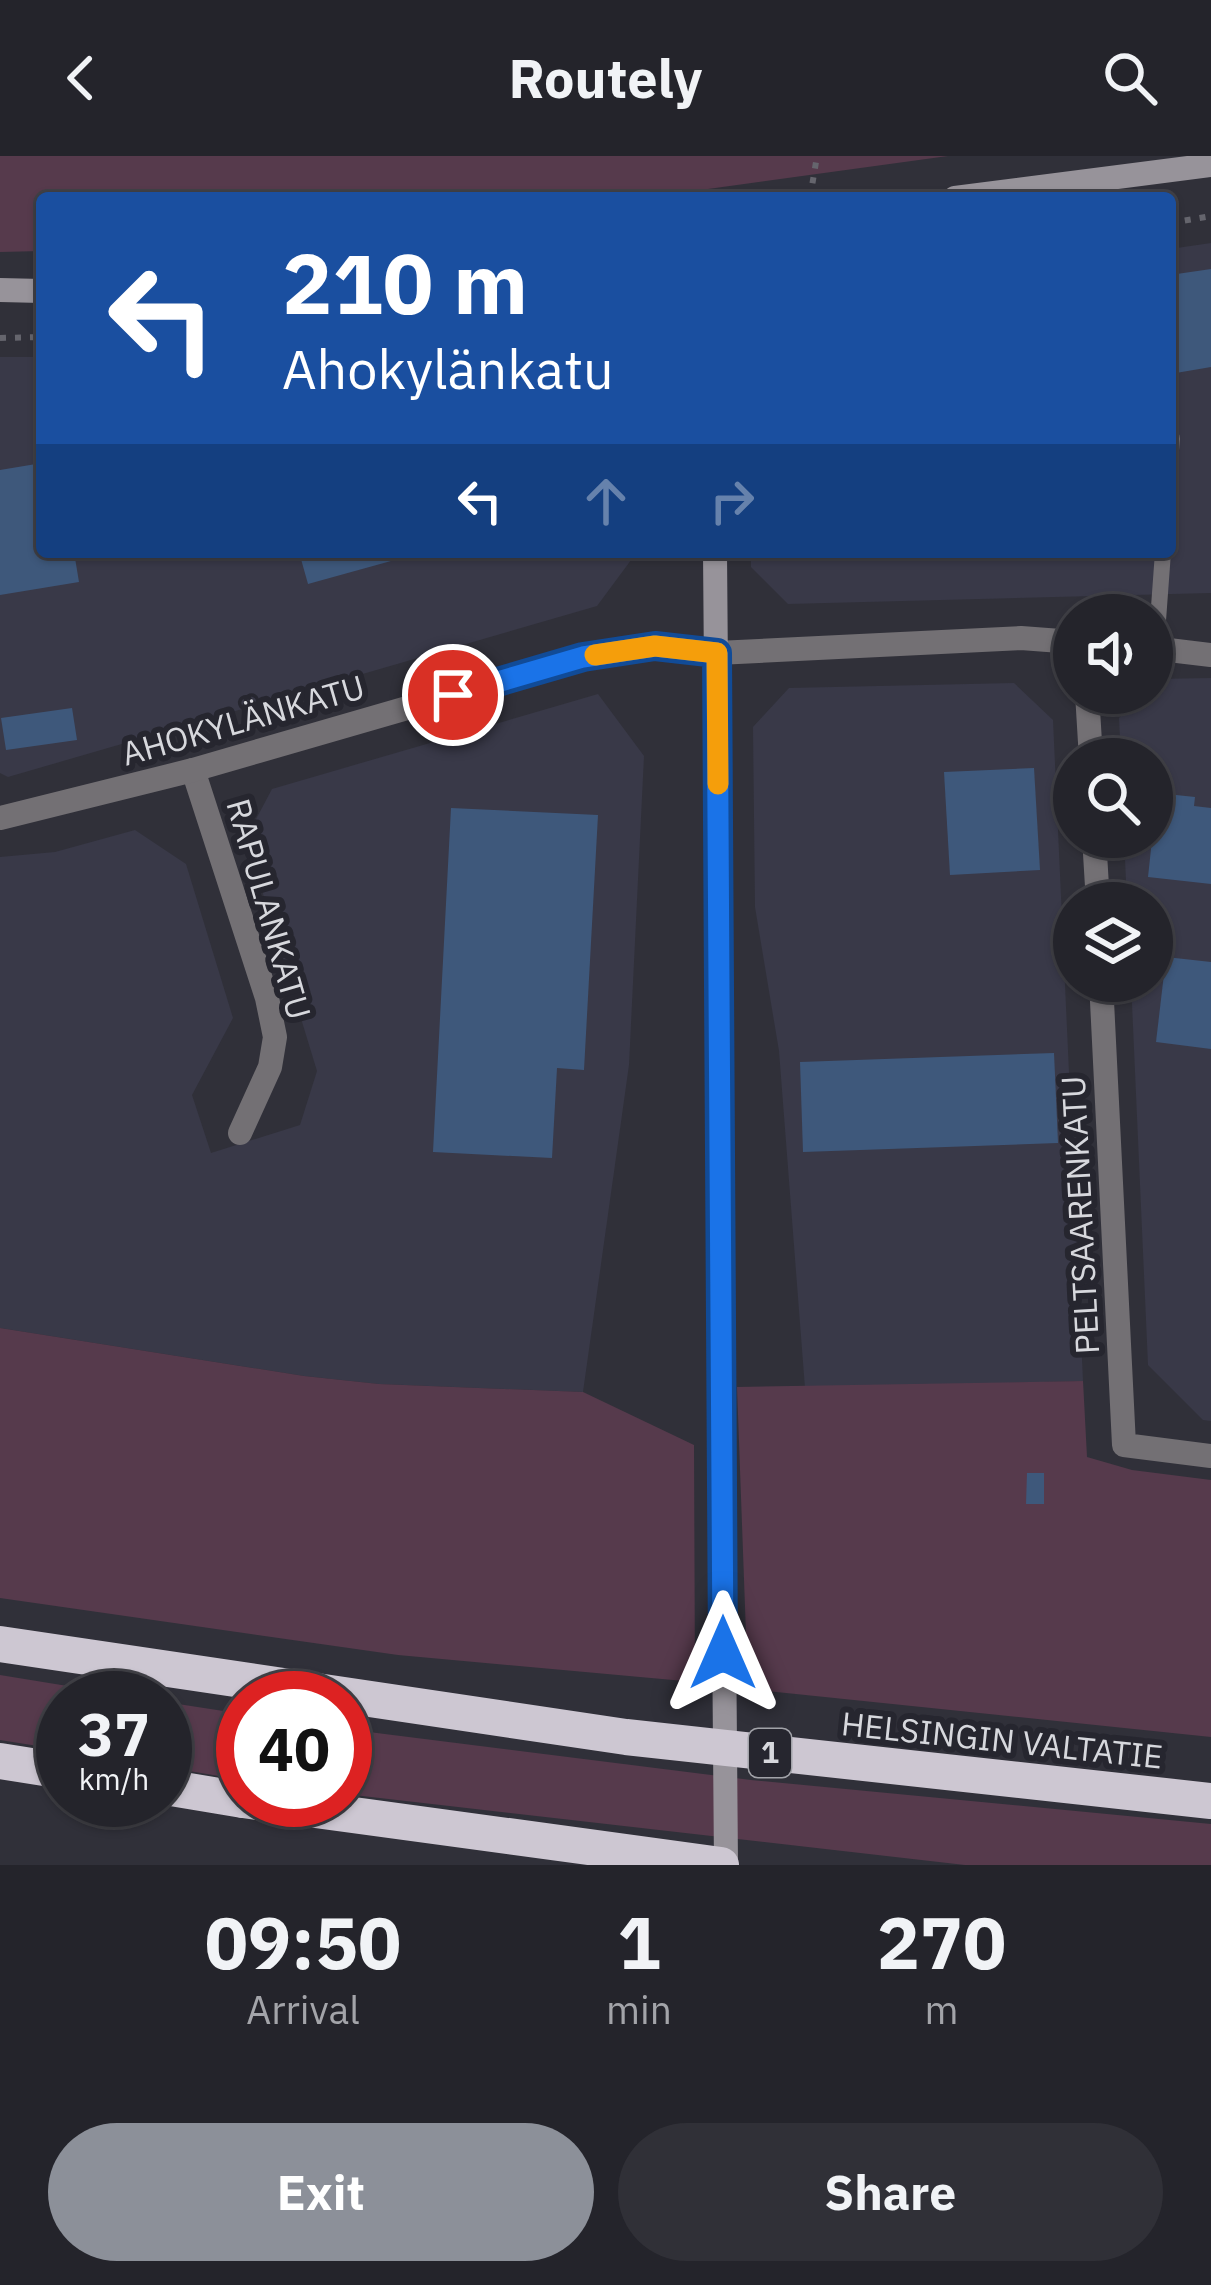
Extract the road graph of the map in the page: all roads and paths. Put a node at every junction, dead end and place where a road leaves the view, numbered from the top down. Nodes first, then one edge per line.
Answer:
1 (817, 156) edge
2 (1211, 165) edge
3 (811, 192) edge
4 (1002, 192) edge
5 (1211, 216) edge
6 (1176, 222) edge
7 (0, 290) edge
8 (36, 291) edge
9 (36, 337) edge
10 (0, 338) edge
11 (715, 558) edge
12 (1162, 558) edge
13 (1159, 594) edge
14 (1053, 640) edge
15 (1173, 650) edge
16 (717, 653) junction
17 (1211, 655) edge
18 (194, 770) junction
19 (0, 818) edge
20 (1102, 1002) edge
21 (240, 1133) dead end
22 (1211, 1456) edge
23 (0, 1644) edge
24 (0, 1761) edge
25 (36, 1767) edge
26 (1211, 1802) edge
27 (372, 1817) edge
28 (724, 1865) edge

1 - 3 path
2 - 4 street
5 - 6 path
7 - 8 street
9 - 10 path
11 - 16 street
12 - 13 lane
14 - 16 street, AHOKYLÄNKATU
15 - 17 street
16 - 18 street, AHOKYLÄNKATU
16 - 28 street
18 - 19 street, AHOKYLÄNKATU
18 - 21 street, RAPULANKATU
20 - 22 street, PELTSAARENKATU
23 - 26 highway, HELSINGIN VALTATIE / 1
24 - 25 highway
27 - 28 highway

